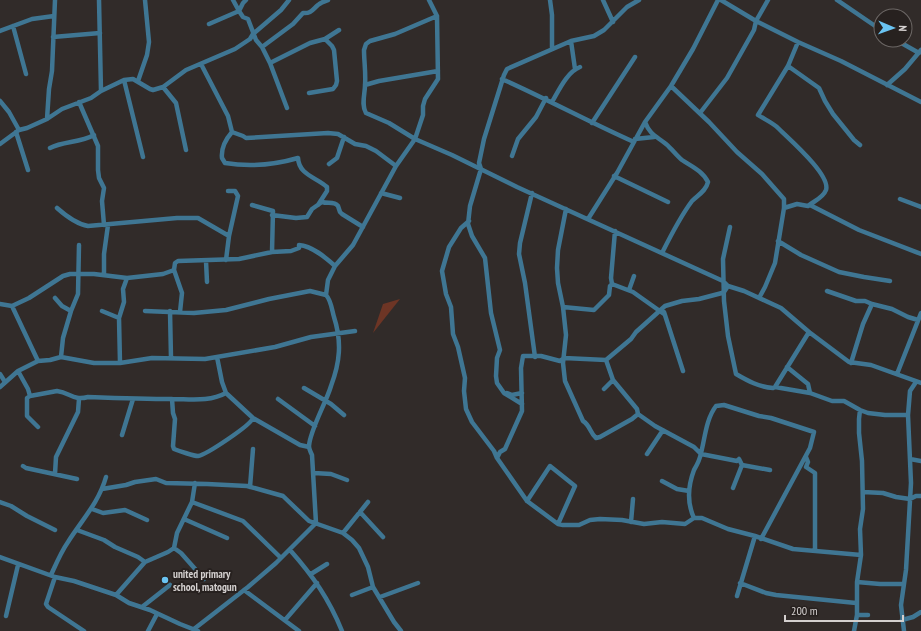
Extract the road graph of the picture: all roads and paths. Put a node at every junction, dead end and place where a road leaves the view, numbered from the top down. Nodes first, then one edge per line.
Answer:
1 (55, 0) edge
2 (99, 0) edge
3 (145, 0) edge
4 (233, 0) edge
5 (246, 0) edge
6 (289, 0) edge
7 (328, 0) edge
8 (429, 0) edge
9 (550, 0) edge
10 (603, 0) edge
11 (639, 0) edge
12 (719, 0) edge
13 (768, 0) edge
14 (838, 0) edge
15 (239, 11) junction
16 (54, 16) junction
17 (437, 16) junction
18 (756, 21) junction
19 (613, 22) junction
20 (209, 24) dead end
21 (873, 24) edge
22 (13, 26) junction
23 (339, 30) dead end
24 (0, 31) edge
25 (100, 32) junction
26 (253, 34) junction
27 (53, 37) junction
28 (325, 39) junction
29 (571, 41) junction
30 (798, 42) junction
31 (262, 47) junction
32 (552, 49) junction
33 (920, 51) edge
34 (635, 57) dead end
35 (270, 63) junction
36 (201, 64) junction
37 (788, 66) junction
38 (580, 67) dead end
39 (575, 69) junction
40 (438, 71) junction
41 (26, 74) dead end
42 (502, 78) junction
43 (124, 80) junction
44 (138, 81) junction
45 (365, 85) junction
46 (887, 85) junction
47 (671, 86) junction
48 (163, 87) junction
49 (101, 91) junction
50 (309, 93) dead end
51 (546, 98) junction
52 (0, 101) edge
53 (79, 102) junction
54 (552, 102) junction
55 (921, 102) edge
56 (287, 108) dead end
57 (700, 113) junction
58 (47, 119) junction
59 (645, 122) junction
60 (592, 123) junction
61 (18, 131) junction
62 (232, 132) junction
63 (94, 135) junction
64 (654, 136) junction
65 (344, 137) junction
66 (415, 139) junction
67 (634, 140) junction
68 (0, 144) edge
69 (860, 144) dead end
70 (50, 148) dead end
71 (186, 150) dead end
72 (512, 156) dead end
73 (143, 157) dead end
74 (329, 164) dead end
75 (396, 166) junction
76 (481, 169) junction
77 (28, 170) dead end
78 (614, 176) junction
79 (228, 191) dead end
80 (381, 193) junction
81 (532, 193) junction
82 (400, 198) dead end
83 (900, 199) dead end
84 (668, 202) dead end
85 (810, 204) junction
86 (252, 205) dead end
87 (318, 205) junction
88 (787, 207) junction
89 (921, 207) edge
90 (57, 208) dead end
91 (566, 209) junction
92 (272, 215) junction
93 (588, 219) junction
94 (469, 221) junction
95 (106, 225) junction
96 (363, 227) junction
97 (730, 227) dead end
98 (615, 231) junction
99 (229, 236) junction
100 (778, 241) junction
101 (79, 245) dead end
102 (272, 252) junction
103 (662, 253) junction
104 (921, 254) edge
105 (226, 260) junction
106 (206, 261) junction
107 (335, 266) junction
108 (174, 270) junction
109 (78, 273) junction
110 (104, 275) junction
111 (634, 276) dead end
112 (127, 278) junction
113 (890, 280) dead end
114 (723, 281) junction
115 (206, 282) dead end
116 (612, 284) junction
117 (728, 286) junction
118 (629, 290) junction
119 (827, 291) dead end
120 (724, 292) junction
121 (326, 295) junction
122 (56, 298) dead end
123 (758, 298) junction
124 (0, 304) edge
125 (872, 304) junction
126 (12, 306) junction
127 (564, 307) junction
128 (71, 311) junction
129 (170, 311) junction
130 (102, 312) dead end
131 (146, 312) dead end
132 (180, 312) junction
133 (662, 312) junction
134 (921, 313) edge
135 (119, 318) junction
136 (918, 320) junction
137 (355, 331) dead end
138 (809, 332) junction
139 (339, 334) junction
140 (60, 357) junction
141 (217, 357) junction
142 (535, 357) junction
143 (171, 358) junction
144 (564, 358) junction
145 (606, 360) junction
146 (38, 361) junction
147 (120, 363) junction
148 (851, 363) junction
149 (787, 367) junction
150 (18, 371) junction
151 (683, 371) dead end
152 (0, 374) edge
153 (898, 374) junction
154 (613, 380) junction
155 (4, 382) junction
156 (918, 382) edge
157 (0, 387) edge
158 (774, 387) junction
159 (304, 388) dead end
160 (604, 389) dead end
161 (503, 392) junction
162 (226, 393) junction
163 (522, 393) junction
164 (810, 393) junction
165 (30, 396) junction
166 (79, 399) junction
167 (133, 399) junction
168 (172, 399) junction
169 (278, 399) dead end
170 (326, 401) junction
171 (522, 404) junction
172 (860, 410) junction
173 (638, 414) junction
174 (344, 415) dead end
175 (908, 415) junction
176 (253, 418) junction
177 (315, 426) junction
178 (38, 427) dead end
179 (663, 430) junction
180 (122, 435) dead end
181 (309, 447) junction
182 (253, 449) dead end
183 (647, 454) dead end
184 (701, 454) junction
185 (806, 457) junction
186 (497, 458) junction
187 (910, 459) junction
188 (921, 461) edge
189 (742, 465) junction
190 (23, 466) dead end
191 (770, 470) dead end
192 (314, 473) junction
193 (55, 474) junction
194 (106, 477) dead end
195 (77, 479) dead end
196 (348, 480) dead end
197 (662, 481) dead end
198 (195, 483) junction
199 (250, 487) junction
200 (733, 488) dead end
201 (102, 489) junction
202 (689, 491) junction
203 (863, 492) junction
204 (921, 496) edge
205 (633, 499) dead end
206 (910, 499) junction
207 (527, 501) junction
208 (0, 502) edge
209 (192, 502) junction
210 (368, 502) dead end
211 (92, 509) junction
212 (360, 512) junction
213 (694, 518) junction
214 (184, 519) junction
215 (147, 520) dead end
216 (631, 522) junction
217 (316, 523) junction
218 (558, 524) junction
219 (55, 530) dead end
220 (76, 530) junction
221 (343, 533) junction
222 (755, 536) junction
223 (383, 537) dead end
224 (227, 538) dead end
225 (761, 539) junction
226 (174, 548) junction
227 (290, 550) junction
228 (815, 551) junction
229 (861, 555) junction
230 (0, 557) edge
231 (281, 558) junction
232 (145, 562) junction
233 (327, 564) dead end
234 (18, 565) junction
235 (311, 574) junction
236 (53, 576) junction
237 (204, 579) dead end
238 (740, 582) junction
239 (857, 582) junction
240 (317, 583) junction
241 (418, 583) dead end
242 (904, 584) junction
243 (170, 585) dead end
244 (373, 587) junction
245 (244, 590) junction
246 (116, 595) junction
247 (352, 595) dead end
248 (737, 596) dead end
249 (380, 597) junction
250 (856, 602) junction
251 (142, 607) junction
252 (921, 612) edge
253 (157, 614) junction
254 (856, 615) junction
255 (868, 615) dead end
256 (6, 616) dead end
257 (285, 620) junction
258 (902, 620) junction
259 (75, 629) edge
260 (196, 630) edge
261 (84, 631) edge
262 (148, 631) edge
263 (299, 631) edge
264 (342, 631) edge
265 (401, 631) edge
266 (854, 631) edge
267 (904, 631) edge

1 - 16 street
2 - 25 street
3 - 44 street
4 - 15 street
5 - 15 street
6 - 26 street
7 - 31 street
8 - 17 street
9 - 32 street
10 - 19 street
11 - 19 street
12 - 18 street
12 - 47 street
13 - 18 street
14 - 21 street
15 - 20 street
15 - 26 street
16 - 22 street
16 - 27 street
17 - 40 street
17 - 45 street
18 - 30 street
18 - 57 street
19 - 29 street
22 - 24 street
22 - 41 street
23 - 28 street
25 - 27 street
25 - 49 street
26 - 31 street
26 - 36 street
27 - 58 street
28 - 35 street
28 - 50 street
29 - 32 street
29 - 39 street
30 - 37 street
30 - 46 street
31 - 35 street
32 - 42 street
33 - 46 street
34 - 60 street
35 - 56 street
36 - 48 street
36 - 62 street
37 - 69 street
37 - 85 street
38 - 39 street
39 - 54 street
40 - 45 street
40 - 66 street
42 - 51 street
42 - 76 street
43 - 44 street
43 - 49 street
43 - 73 street
44 - 48 street
45 - 66 street
46 - 55 street
47 - 57 street
47 - 59 street
48 - 71 street
49 - 53 street
51 - 54 street
51 - 72 street
52 - 61 street
53 - 58 street
53 - 63 street
54 - 60 street
57 - 88 street
58 - 61 street
59 - 64 street
59 - 67 street
60 - 67 street
61 - 68 street
61 - 77 street
62 - 65 street
62 - 87 street
63 - 70 street
63 - 95 street
64 - 67 street
64 - 103 street
65 - 74 street
65 - 75 street
66 - 75 street
66 - 76 street
67 - 78 street
75 - 80 street
76 - 81 street
76 - 94 street
78 - 84 street
78 - 93 street
79 - 99 street
80 - 82 street
80 - 96 street
81 - 91 street
81 - 142 street
83 - 89 street
85 - 88 street
85 - 104 street
86 - 92 street
87 - 92 street
87 - 96 street
88 - 100 street
90 - 95 street
91 - 93 street
91 - 127 street
92 - 102 street
93 - 98 street
94 - 161 street
94 - 186 street
95 - 99 street
95 - 110 street
96 - 107 street
97 - 114 street
98 - 103 street
98 - 116 street
99 - 105 street
100 - 113 street
100 - 123 street
101 - 109 street
102 - 105 street
102 - 107 street
103 - 114 street
105 - 106 street
106 - 108 street
106 - 115 street
107 - 121 street
108 - 112 street
108 - 132 street
109 - 110 street
109 - 126 street
109 - 128 street
110 - 112 street
111 - 118 street
112 - 135 street
114 - 117 street
114 - 120 street
116 - 118 street
116 - 127 street
117 - 120 street
117 - 123 street
118 - 133 street
119 - 125 street
120 - 133 street
120 - 158 street
121 - 132 street
121 - 139 street
122 - 128 street
123 - 138 street
124 - 126 street
125 - 136 street
125 - 148 street
126 - 146 street
127 - 144 street
128 - 140 street
129 - 131 street
129 - 132 street
129 - 143 street
130 - 135 street
133 - 145 street
133 - 151 street
134 - 136 street
135 - 147 street
136 - 153 street
137 - 139 street
138 - 148 street
138 - 149 street
139 - 141 street
139 - 170 street
140 - 146 street
140 - 147 street
141 - 143 street
141 - 162 street
142 - 144 street
142 - 163 street
143 - 147 street
144 - 145 street
144 - 173 street
145 - 154 street
146 - 150 street
148 - 153 street
149 - 158 street
149 - 164 street
150 - 155 street
150 - 165 street
152 - 155 street
153 - 156 street
154 - 160 street
154 - 173 street
155 - 157 street
156 - 175 street
158 - 164 street
159 - 170 street
161 - 163 street
161 - 171 street
162 - 168 street
162 - 176 street
163 - 171 street
164 - 172 street
165 - 166 street
165 - 178 street
166 - 167 street
166 - 193 street
167 - 168 street
167 - 180 street
168 - 176 street
169 - 177 street
170 - 174 street
170 - 177 street
171 - 186 street
172 - 175 street
172 - 203 street
173 - 179 street
175 - 187 street
176 - 181 street
177 - 181 street
179 - 183 street
179 - 184 street
181 - 192 street
182 - 199 street
184 - 185 street
184 - 189 street
184 - 202 street
185 - 225 street
185 - 228 street
186 - 207 street
187 - 188 street
187 - 206 street
189 - 191 street
189 - 200 street
190 - 193 street
192 - 196 street
192 - 217 street
193 - 195 street
194 - 201 street
197 - 202 street
198 - 199 street
198 - 201 street
198 - 209 street
199 - 217 street
201 - 211 street
202 - 213 street
203 - 206 street
203 - 229 street
204 - 206 street
205 - 216 street
206 - 242 street
207 - 218 street
207 - 218 street
208 - 219 street
209 - 214 street
209 - 231 street
210 - 212 street
211 - 215 street
211 - 220 street
212 - 221 street
212 - 223 street
213 - 216 street
213 - 222 street
214 - 224 street
214 - 226 street
216 - 218 street
217 - 221 street
217 - 227 street
220 - 232 street
220 - 236 street
221 - 244 street
222 - 225 street
222 - 238 street
225 - 228 street
226 - 232 street
226 - 237 street
227 - 231 street
227 - 235 street
228 - 229 street
229 - 239 street
230 - 234 street
231 - 245 street
232 - 246 street
233 - 235 street
234 - 236 street
234 - 256 street
235 - 240 street
236 - 246 street
236 - 259 street
238 - 248 street
238 - 250 street
239 - 242 street
239 - 250 street
240 - 257 street
240 - 264 street
241 - 249 street
242 - 258 street
243 - 251 street
244 - 247 street
244 - 249 street
245 - 257 street
245 - 260 street
246 - 251 street
249 - 265 street
250 - 254 street
251 - 253 street
252 - 258 street
253 - 260 street
253 - 262 street
254 - 255 street
254 - 266 street
257 - 263 street
258 - 267 street
259 - 261 street

